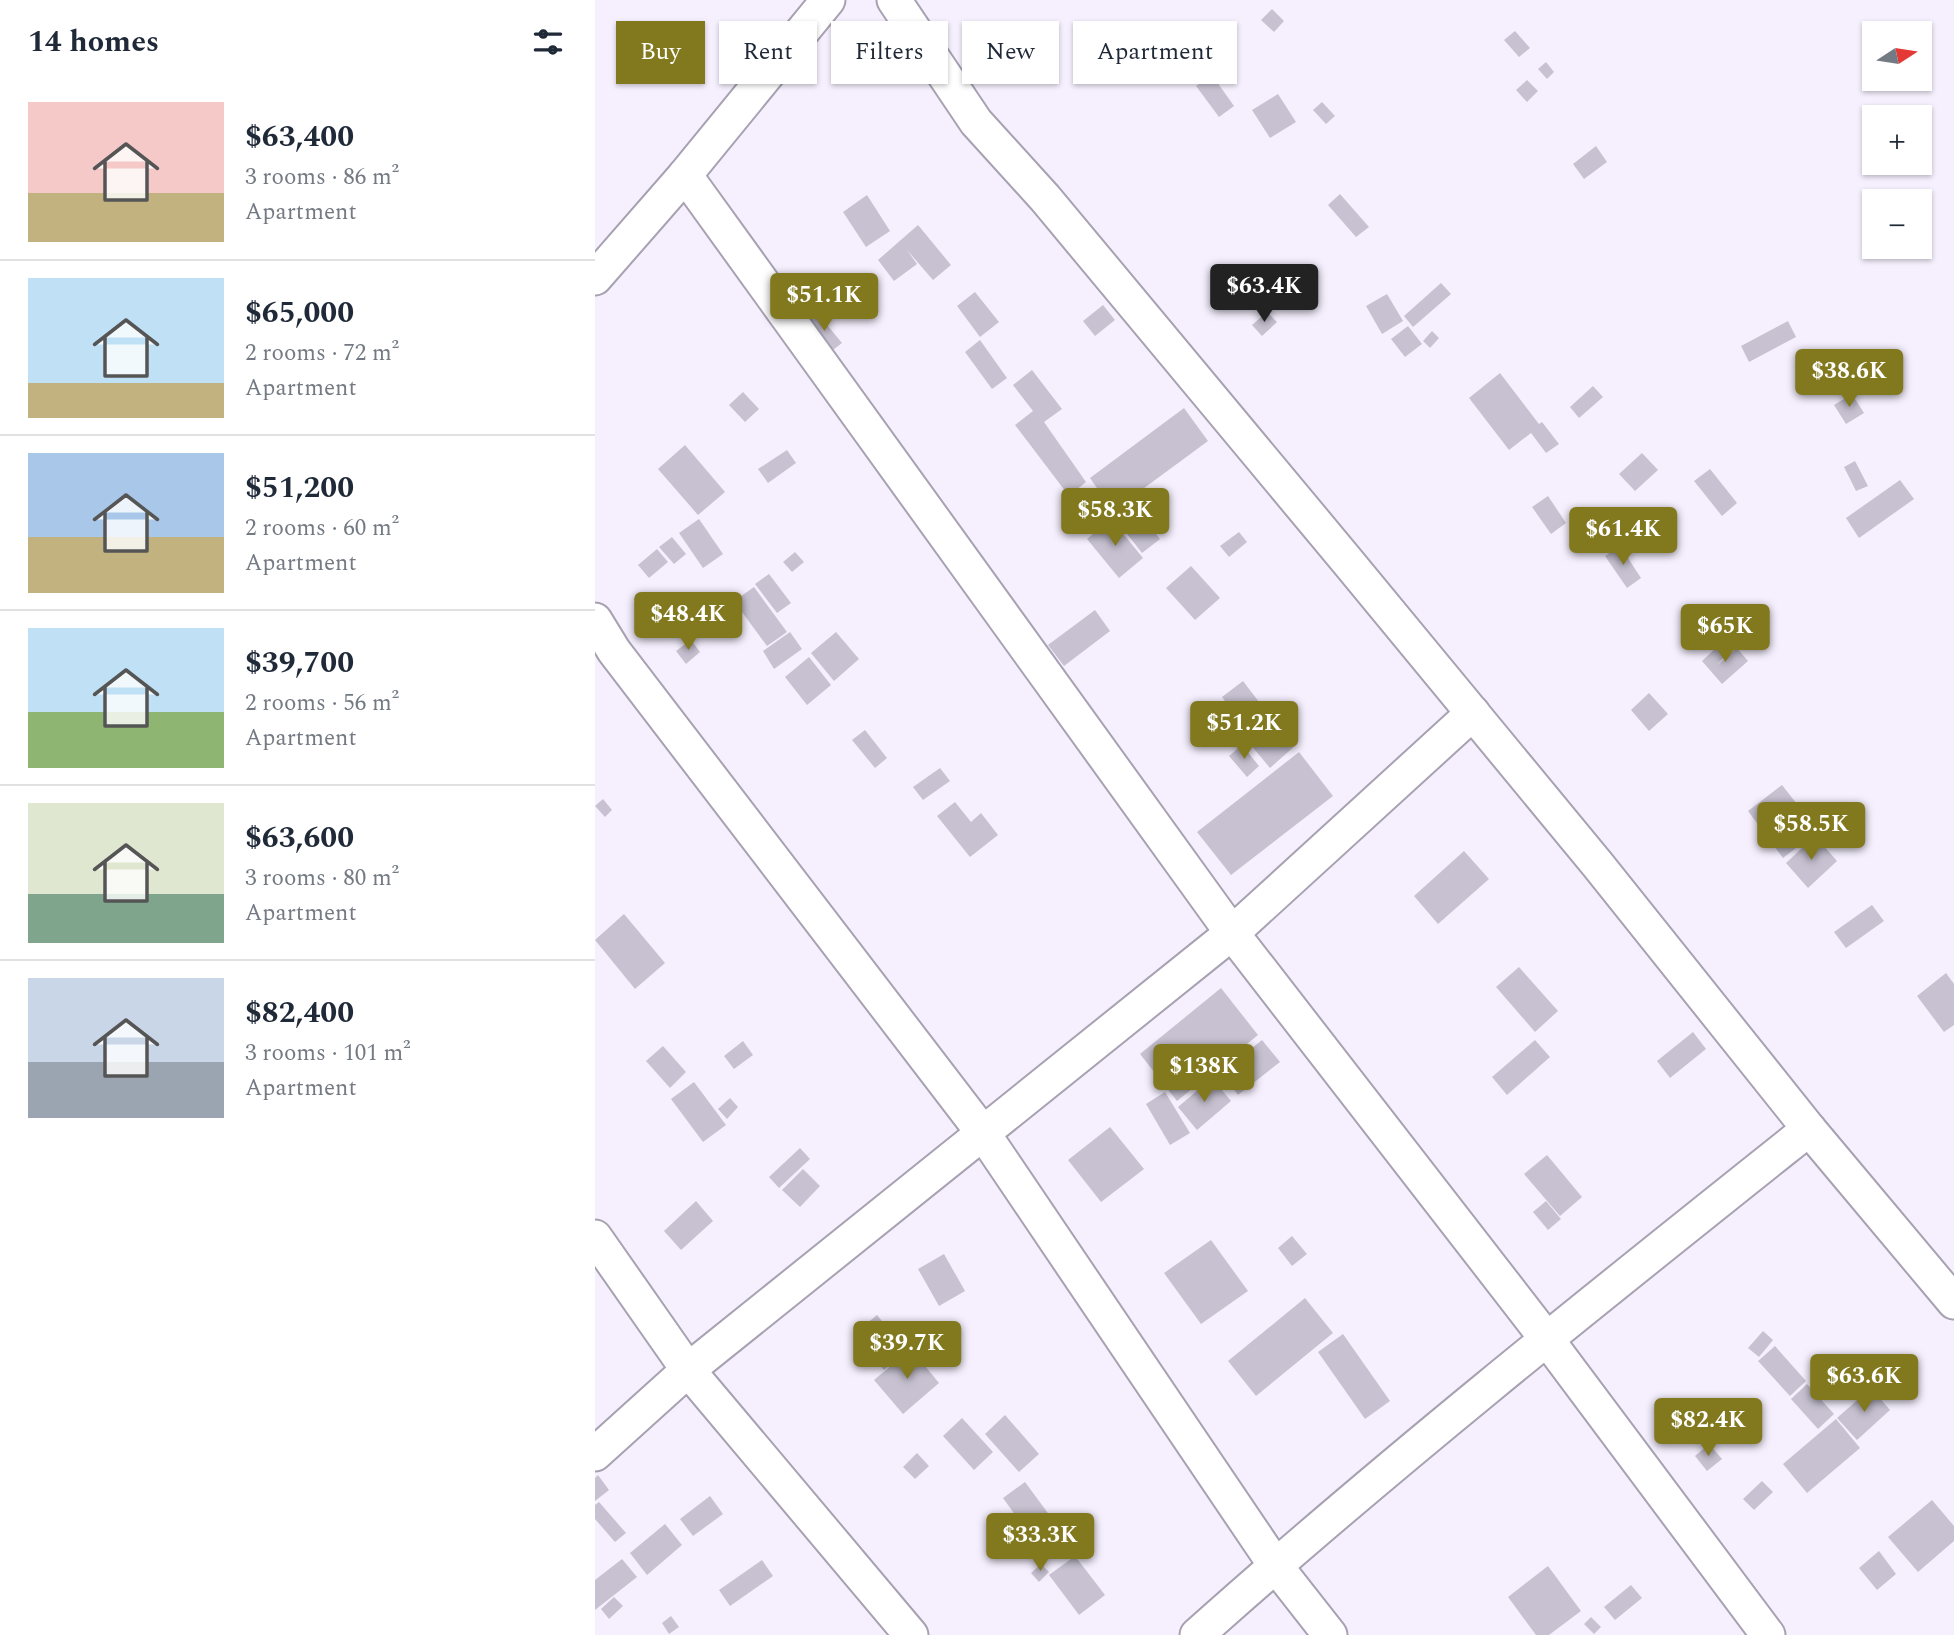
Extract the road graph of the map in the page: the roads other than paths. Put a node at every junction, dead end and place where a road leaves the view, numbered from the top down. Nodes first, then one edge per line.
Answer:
1 (828, 0) edge
2 (894, 0) edge
3 (685, 175) junction
4 (595, 278) edge
5 (595, 620) edge
6 (1473, 713) junction
7 (1232, 933) junction
8 (1809, 1129) junction
9 (983, 1133) junction
10 (595, 1237) edge
11 (1954, 1302) edge
12 (1546, 1339) junction
13 (688, 1370) junction
14 (595, 1454) edge
15 (1275, 1565) junction
16 (911, 1635) edge
17 (1197, 1635) edge
18 (1330, 1635) edge
19 (1768, 1635) edge

1 - 3 street
2 - 6 street
3 - 4 street
3 - 7 street
5 - 9 street
6 - 7 street
6 - 8 street
7 - 9 street
7 - 12 street
8 - 11 street
8 - 12 street
9 - 13 street
9 - 15 street
10 - 13 street
12 - 15 street
12 - 19 street
13 - 14 street
13 - 16 street
15 - 17 street
15 - 18 street

